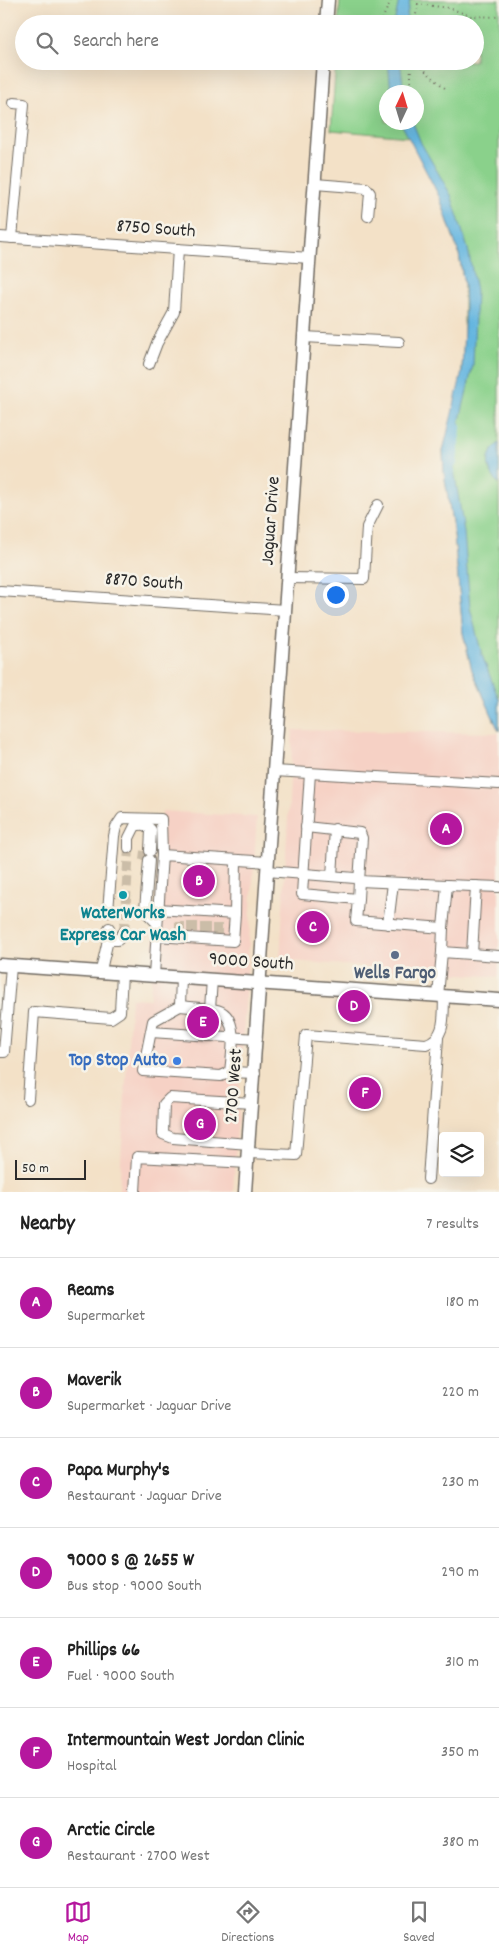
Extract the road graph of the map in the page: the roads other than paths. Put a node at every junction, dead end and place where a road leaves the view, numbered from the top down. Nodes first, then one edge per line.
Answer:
1 (328, 0) edge
2 (327, 15) edge
3 (322, 70) edge
4 (14, 103) dead end
5 (315, 184) junction
6 (368, 216) dead end
7 (0, 237) edge
8 (12, 238) junction
9 (178, 249) junction
10 (310, 258) junction
11 (304, 336) junction
12 (398, 342) dead end
13 (149, 364) dead end
14 (378, 505) dead end
15 (287, 578) junction
16 (0, 591) edge
17 (285, 610) junction
18 (274, 771) junction
19 (310, 773) junction
20 (499, 784) edge
21 (306, 827) junction
22 (335, 829) junction
23 (129, 848) tunnel mouth
24 (151, 854) junction
25 (236, 860) junction
26 (268, 867) junction
27 (303, 873) junction
28 (332, 876) junction
29 (359, 881) junction
30 (392, 882) junction
31 (447, 885) junction
32 (476, 886) junction
33 (499, 887) edge
34 (358, 899) junction
35 (158, 909) junction
36 (108, 911) dead end
37 (234, 914) junction
38 (157, 923) junction
39 (388, 924) junction
40 (180, 925) junction
41 (192, 926) junction
42 (205, 927) junction
43 (217, 927) junction
44 (108, 928) dead end
45 (444, 928) junction
46 (124, 932) dead end
47 (156, 936) junction
48 (108, 940) junction
49 (442, 952) junction
50 (472, 954) junction
51 (499, 956) edge
52 (5, 965) edge
53 (101, 972) junction
54 (122, 973) junction
55 (154, 975) junction
56 (181, 977) junction
57 (212, 979) junction
58 (260, 983) junction
59 (441, 996) junction
60 (499, 1000) edge
61 (180, 1006) junction
62 (210, 1009) junction
63 (151, 1032) junction
64 (233, 1037) junction
65 (438, 1038) junction
66 (257, 1039) junction
67 (0, 1052) edge
68 (230, 1072) junction
69 (255, 1073) junction
70 (28, 1099) dead end
71 (252, 1103) junction
72 (248, 1153) junction
73 (428, 1179) dead end
74 (135, 1192) edge
75 (245, 1192) edge

1 - 2 main road
3 - 5 main road, Jaguar Drive
4 - 8 street
5 - 6 street
5 - 10 main road, Jaguar Drive
7 - 8 street, 8750 South
8 - 9 street, 8750 South
9 - 10 street, 8750 South
9 - 13 street
10 - 11 main road, Jaguar Drive
11 - 12 street
11 - 15 main road, Jaguar Drive
14 - 15 street
15 - 17 main road, Jaguar Drive
16 - 17 street, 8870 South
17 - 18 main road, Jaguar Drive
18 - 19 street
18 - 26 main road, Jaguar Drive
19 - 20 street
19 - 21 street
21 - 22 street
21 - 27 street
22 - 28 street
22 - 29 street
23 - 24 street
24 - 25 street
24 - 35 street
24 - 36 street
24 - 38 street
25 - 26 street
25 - 37 street
26 - 27 street
26 - 58 main road, Jaguar Drive
27 - 28 street
27 - 34 street
28 - 29 street
29 - 30 street
29 - 34 street
30 - 31 street
30 - 39 street
31 - 32 street
31 - 45 street
32 - 33 street
32 - 50 street
34 - 39 street
35 - 38 street
35 - 40 street
37 - 43 street
37 - 43 street
38 - 47 street
39 - 45 street
40 - 41 street
40 - 41 street
40 - 47 street
41 - 42 street
41 - 42 street
42 - 43 street
42 - 43 street
44 - 48 street
45 - 49 street
46 - 48 street
47 - 55 street
48 - 53 street
49 - 50 street
49 - 59 street
50 - 51 street
52 - 53 main road, 9000 South
52 - 67 street
53 - 54 main road, 9000 South
54 - 55 main road, 9000 South
54 - 70 street
55 - 56 main road, 9000 South
56 - 57 main road, 9000 South
56 - 61 street
57 - 58 main road, 9000 South
57 - 62 street
58 - 59 main road, 9000 South
58 - 66 main road, 2700 West
59 - 60 main road, 9000 South
59 - 65 street
61 - 62 street
61 - 63 street
62 - 64 street
63 - 64 street
63 - 68 street
64 - 66 street
64 - 68 street
65 - 72 street
65 - 73 street
66 - 69 main road, 2700 West
68 - 69 street
69 - 71 main road, 2700 West
71 - 72 main road, 2700 West
71 - 72 street
72 - 74 street
72 - 75 main road, 2700 West

